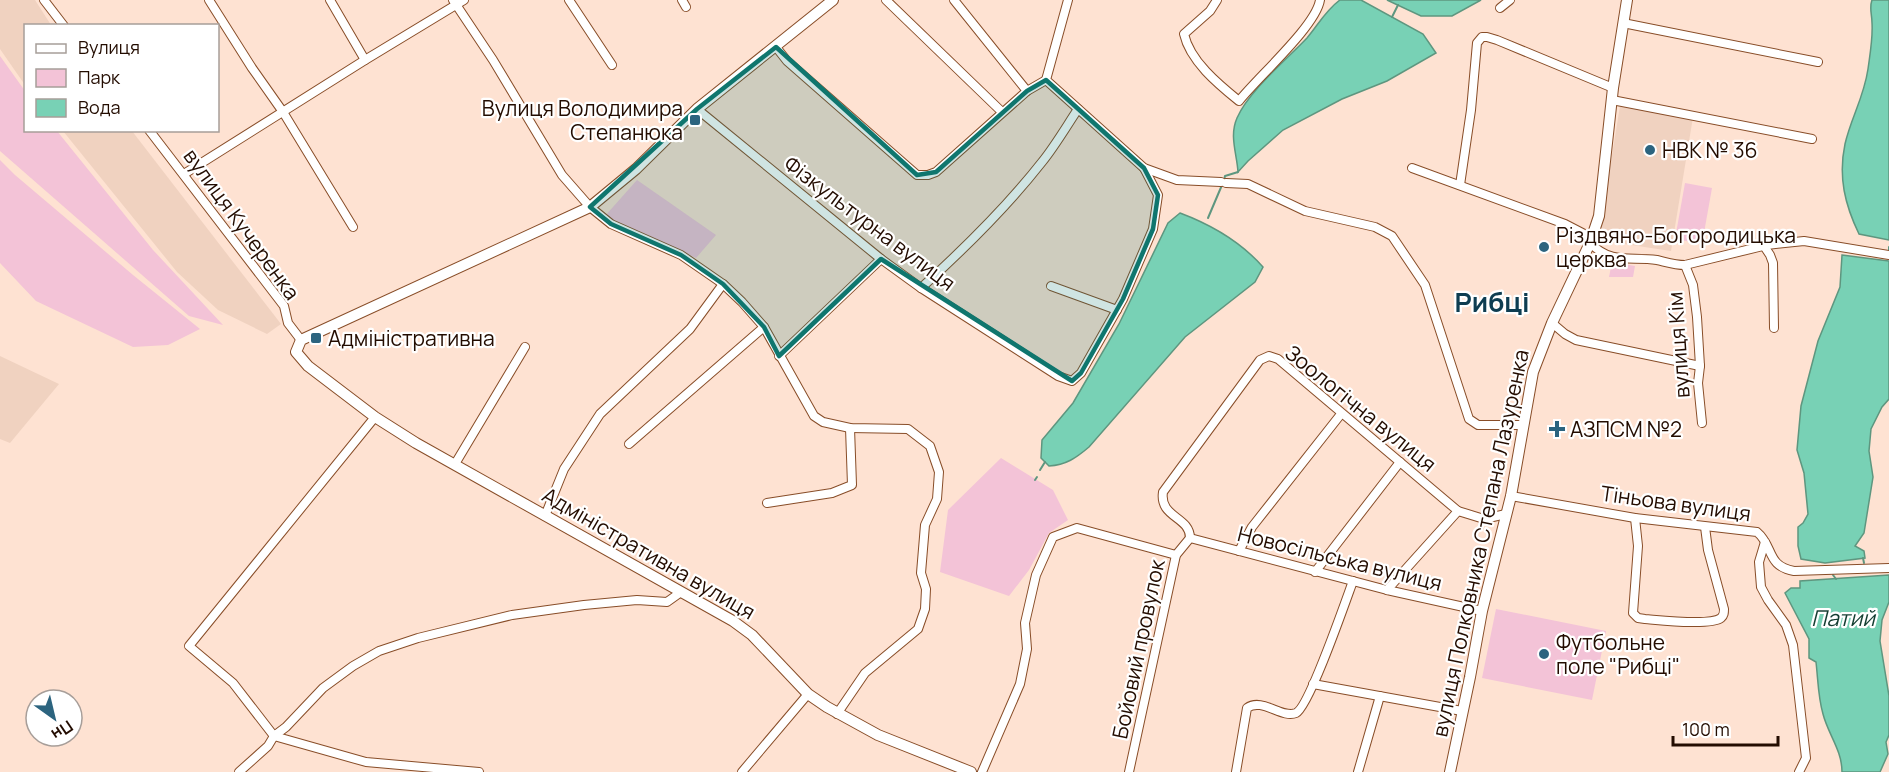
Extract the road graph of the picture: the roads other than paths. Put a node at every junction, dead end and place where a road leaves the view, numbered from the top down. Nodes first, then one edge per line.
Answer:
1 (44, 0) edge
2 (209, 0) edge
3 (330, 0) edge
4 (569, 0) edge
5 (886, 0) edge
6 (954, 0) edge
7 (1068, 0) edge
8 (1217, 0) edge
9 (1320, 0) edge
10 (1510, 0) edge
11 (1627, 0) edge
12 (458, 1) edge
13 (828, 1) edge
14 (1500, 8) dead end
15 (1623, 23) junction
16 (62, 24) edge
17 (776, 46) junction
18 (365, 60) junction
19 (1818, 63) dead end
20 (612, 65) dead end
21 (1046, 80) junction
22 (1613, 88) junction
23 (1027, 91) junction
24 (1612, 100) junction
25 (697, 109) junction
26 (1078, 109) junction
27 (283, 111) junction
28 (1002, 112) junction
29 (151, 132) edge
30 (1812, 139) dead end
31 (1144, 168) junction
32 (1412, 168) dead end
33 (184, 174) junction
34 (1460, 185) junction
35 (590, 207) junction
36 (353, 227) dead end
37 (1591, 241) junction
38 (1764, 246) junction
39 (1889, 255) edge
40 (881, 259) junction
41 (1685, 265) junction
42 (723, 284) junction
43 (1051, 286) dead end
44 (921, 288) junction
45 (1116, 310) junction
46 (1552, 323) junction
47 (764, 327) junction
48 (1774, 328) dead end
49 (301, 340) junction
50 (525, 347) dead end
51 (779, 356) junction
52 (1700, 366) junction
53 (1341, 414) junction
54 (375, 417) junction
55 (1702, 423) dead end
56 (1522, 424) junction
57 (850, 428) junction
58 (630, 444) dead end
59 (1400, 462) junction
60 (455, 464) junction
61 (1511, 496) junction
62 (768, 502) dead end
63 (1458, 511) junction
64 (1506, 514) junction
65 (545, 516) junction
66 (1635, 518) junction
67 (1705, 527) junction
68 (1190, 538) junction
69 (1765, 542) junction
70 (1239, 551) junction
71 (1176, 555) junction
72 (1889, 568) edge
73 (1315, 572) junction
74 (1353, 581) junction
75 (1387, 590) junction
76 (681, 592) junction
77 (1482, 611) junction
78 (1313, 684) junction
79 (808, 694) junction
80 (1380, 696) junction
81 (1462, 711) junction
82 (837, 714) junction
83 (274, 736) junction
84 (239, 772) edge
85 (479, 772) edge
86 (742, 772) edge
87 (971, 772) edge
88 (982, 772) edge
89 (1129, 772) edge
90 (1236, 772) edge
91 (1358, 772) edge
92 (1450, 772) edge
93 (1799, 772) edge

1 - 16 street
2 - 27 street
3 - 18 street
4 - 20 street
5 - 28 street
6 - 23 street
7 - 21 street
8 - 9 street
10 - 14 street
11 - 15 street, вулиця Полковника Степана Лазуренка
12 - 18 street
12 - 35 street
13 - 17 street
15 - 19 street
15 - 22 street, вулиця Полковника Степана Лазуренка
17 - 25 street
17 - 28 street
18 - 27 street
21 - 23 street
21 - 26 street
22 - 24 street, вулиця Полковника Степана Лазуренка
22 - 34 street
23 - 28 street
24 - 30 street
24 - 37 street, вулиця Полковника Степана Лазуренка
25 - 35 street
25 - 40 street, Фізкультурна вулиця
26 - 31 street
26 - 44 street
27 - 33 street
27 - 36 street
29 - 33 street, вулиця Кучеренка
31 - 45 street
31 - 56 street
32 - 34 street
33 - 49 street, вулиця Кучеренка
34 - 37 street
35 - 42 street
35 - 49 street
37 - 41 street
37 - 46 street, вулиця Полковника Степана Лазуренка
38 - 39 street
38 - 41 street
38 - 48 street
40 - 44 street, Фізкультурна вулиця
40 - 51 street
41 - 52 street, вулиця Кім
42 - 47 street
42 - 65 street
43 - 45 street
44 - 45 street, Фізкультурна вулиця
46 - 52 street
46 - 56 street, вулиця Полковника Степана Лазуренка
47 - 51 street
47 - 58 street
49 - 54 street, Адміністративна вулиця
50 - 60 street
51 - 57 street
52 - 55 street, вулиця Кім
53 - 59 street, Зоологічна вулиця
53 - 68 street, Зоологічна вулиця
53 - 70 street
54 - 60 street, Адміністративна вулиця
54 - 83 street
56 - 61 street, вулиця Полковника Степана Лазуренка
57 - 62 street
57 - 82 street
59 - 63 street, Зоологічна вулиця
59 - 73 street
60 - 65 street, Адміністративна вулиця
61 - 64 street, вулиця Полковника Степана Лазуренка
61 - 66 street, Тіньова вулиця
63 - 64 street, Зоологічна вулиця
63 - 75 street
64 - 77 street, вулиця Полковника Степана Лазуренка
65 - 76 street, Адміністративна вулиця
66 - 67 street, Тіньова вулиця
66 - 67 street
67 - 69 street, Тіньова вулиця
68 - 70 street, Новосільська вулиця
68 - 71 street, Бойовий провулок
69 - 72 street, Тіньова вулиця
69 - 93 street
70 - 73 street, Новосільська вулиця
71 - 88 street
71 - 89 street, Бойовий провулок
73 - 74 street, Новосільська вулиця
74 - 75 street, Новосільська вулиця
74 - 78 street
75 - 77 street, Новосільська вулиця
76 - 79 street, Адміністративна вулиця
76 - 83 street
77 - 81 street, вулиця Полковника Степана Лазуренка
78 - 80 street
78 - 90 street
79 - 82 street, Адміністративна вулиця
79 - 86 street
80 - 81 street
80 - 91 street
81 - 92 street, вулиця Полковника Степана Лазуренка
82 - 87 street, Адміністративна вулиця
83 - 84 street
83 - 85 street

